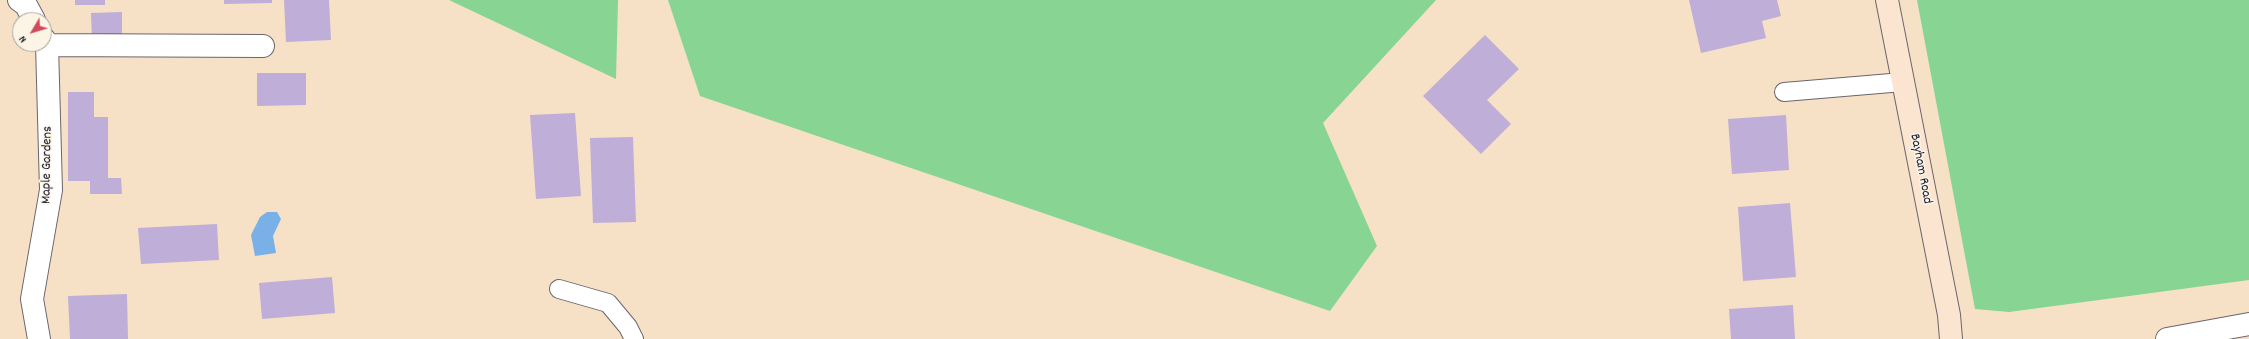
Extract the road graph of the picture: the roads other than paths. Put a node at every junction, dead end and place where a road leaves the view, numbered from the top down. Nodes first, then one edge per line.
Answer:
1 (19, 0) edge
2 (1887, 0) edge
3 (30, 12) edge
4 (52, 42) edge
5 (263, 46) dead end
6 (46, 52) edge
7 (1903, 82) junction
8 (1784, 92) dead end
9 (560, 289) dead end
10 (2249, 324) edge
11 (38, 339) edge
12 (634, 339) edge
13 (1951, 339) edge
14 (2167, 339) edge

1 - 3 street
2 - 7 main road, Bayham Road
4 - 5 street
6 - 11 street, Maple Gardens
7 - 8 lane
7 - 13 main road, Bayham Road
9 - 12 lane
10 - 14 street

